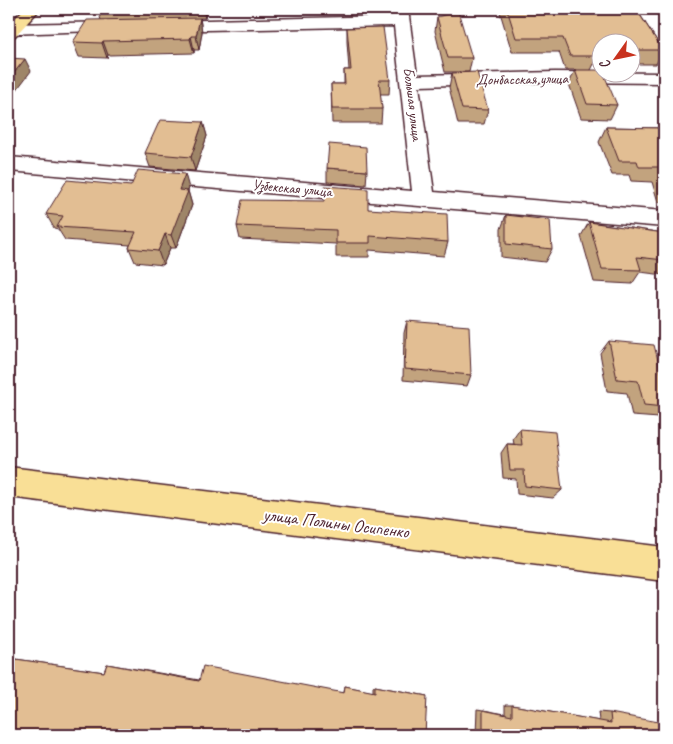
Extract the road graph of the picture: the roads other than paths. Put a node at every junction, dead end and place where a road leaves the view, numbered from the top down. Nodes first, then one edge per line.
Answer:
1 (32, 9) edge
2 (400, 15) edge
3 (152, 26) edge
4 (132, 27) edge
5 (10, 30) edge
6 (664, 78) edge
7 (410, 81) junction
8 (9, 164) edge
9 (424, 200) junction
10 (664, 219) edge
11 (9, 482) edge
12 (664, 564) edge

1 - 5 main road
2 - 3 street
2 - 7 street, Большая улица
4 - 5 street
6 - 7 street, Донбасская улица
7 - 9 street, Большая улица
8 - 9 street, Узбекская улица
9 - 10 street, Узбекская улица
11 - 12 main road, улица Полины Осипенко

